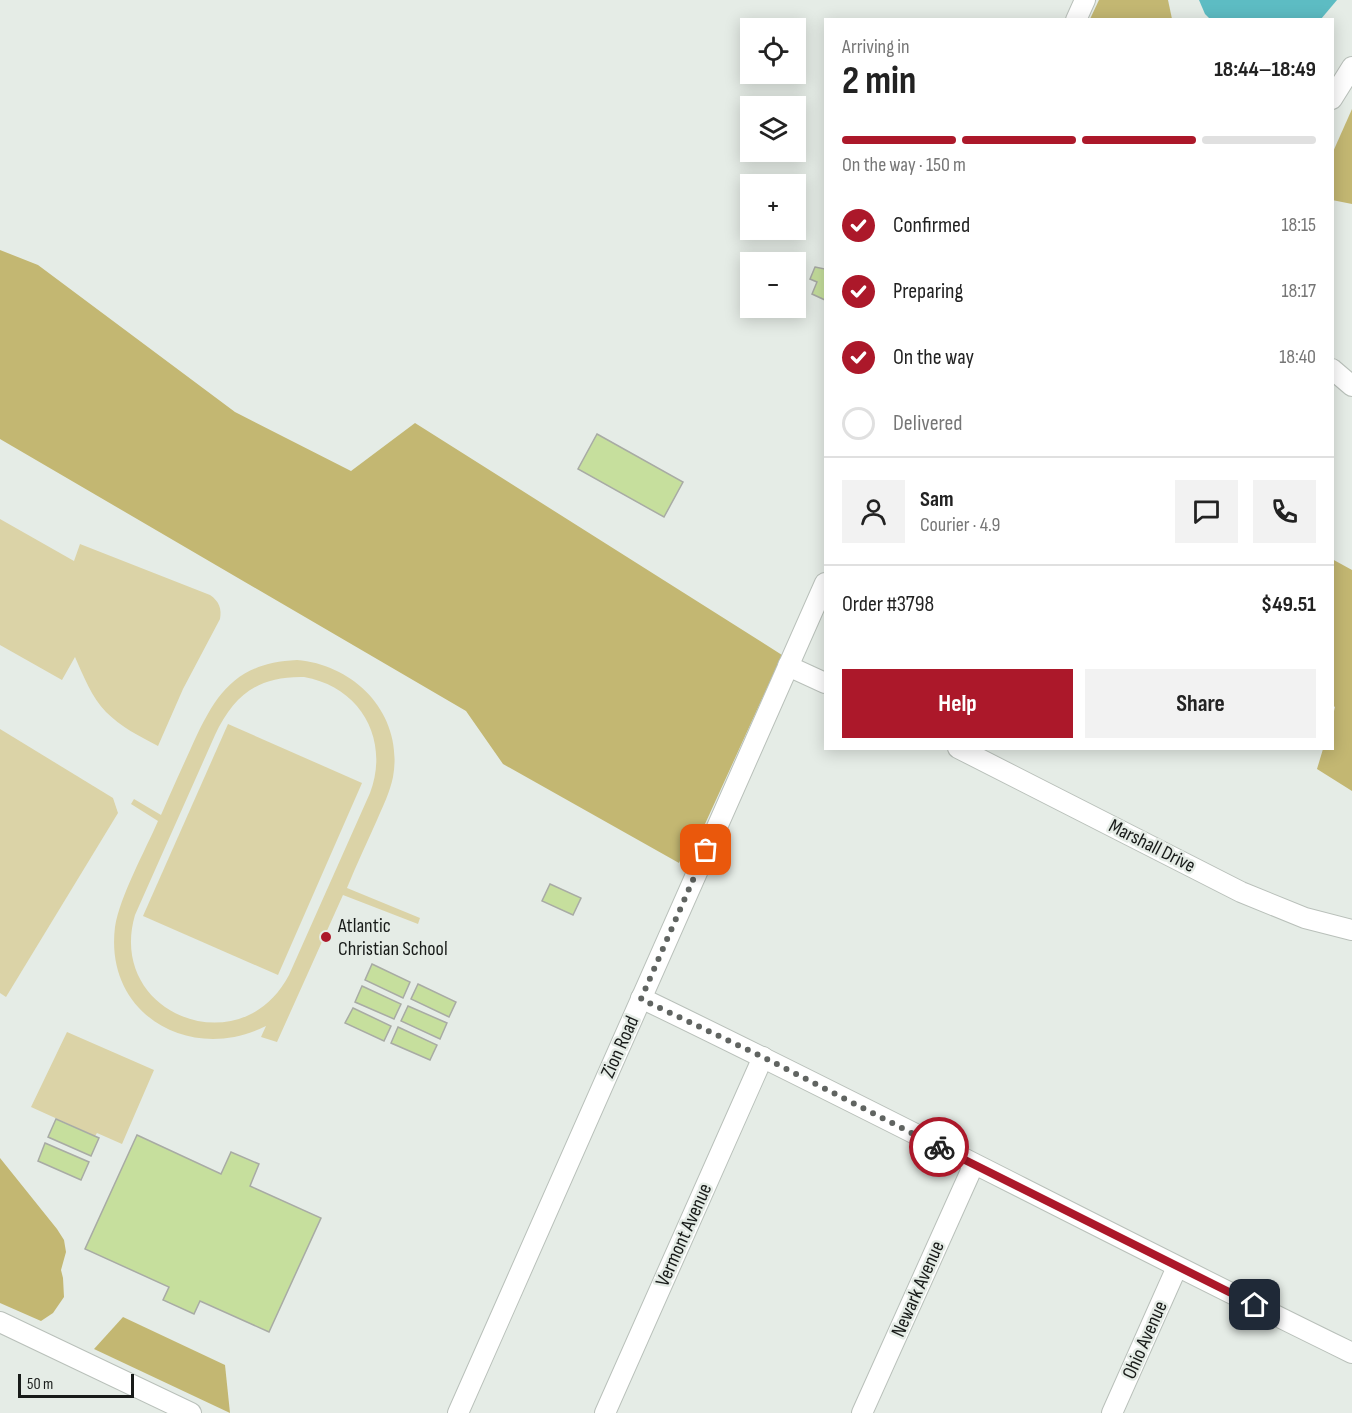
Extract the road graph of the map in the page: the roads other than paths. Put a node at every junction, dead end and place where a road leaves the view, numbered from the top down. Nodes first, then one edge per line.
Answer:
1 (1085, 0) edge
2 (1078, 18) edge
3 (1352, 67) edge
4 (1334, 96) edge
5 (1334, 371) edge
6 (1352, 386) edge
7 (824, 584) edge
8 (788, 666) junction
9 (824, 683) edge
10 (962, 750) edge
11 (1352, 930) edge
12 (641, 999) junction
13 (763, 1057) junction
14 (974, 1164) junction
15 (1177, 1267) junction
16 (0, 1322) edge
17 (1352, 1353) edge
18 (191, 1413) edge
19 (458, 1413) edge
20 (605, 1413) edge
21 (862, 1413) edge
22 (1112, 1413) edge

1 - 2 street
3 - 4 street
5 - 6 street
7 - 8 street, Zion Road
8 - 9 street
8 - 12 street, Zion Road
10 - 11 street, Marshall Drive
12 - 13 street
12 - 19 street, Zion Road
13 - 14 street
13 - 20 street, Vermont Avenue
14 - 15 street
14 - 21 street, Newark Avenue
15 - 17 street
15 - 22 street, Ohio Avenue
16 - 18 street

